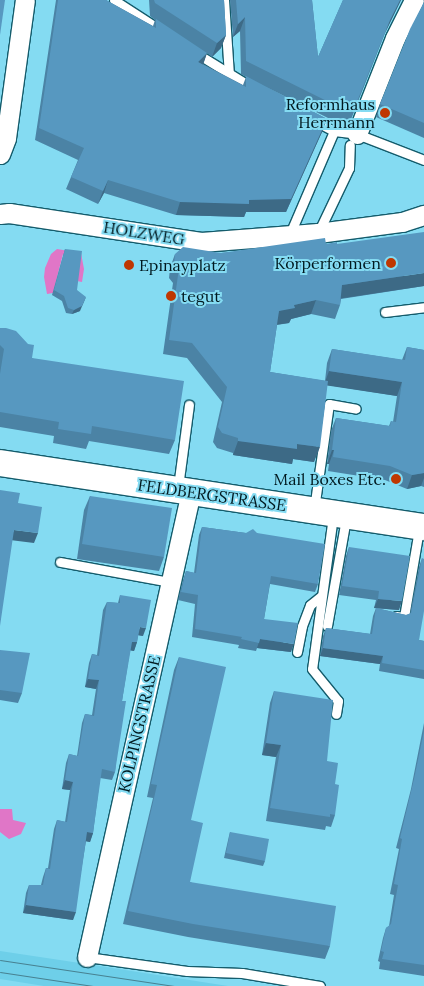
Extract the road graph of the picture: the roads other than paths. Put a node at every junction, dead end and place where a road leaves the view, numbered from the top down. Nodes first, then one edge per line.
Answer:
1 (25, 0) edge
2 (114, 0) edge
3 (224, 0) edge
4 (414, 0) edge
5 (172, 38) edge
6 (188, 48) edge
7 (229, 75) junction
8 (264, 95) edge
9 (307, 117) edge
10 (334, 131) junction
11 (354, 140) junction
12 (0, 154) edge
13 (424, 160) edge
14 (0, 214) edge
15 (424, 215) edge
16 (318, 233) junction
17 (289, 236) junction
18 (424, 307) edge
19 (385, 312) dead end
20 (189, 405) dead end
21 (356, 409) dead end
22 (0, 463) edge
23 (184, 491) junction
24 (331, 513) junction
25 (422, 527) edge
26 (60, 562) dead end
27 (170, 582) junction
28 (321, 596) junction
29 (387, 614) edge
30 (327, 626) edge
31 (297, 652) dead end
32 (336, 714) dead end
33 (87, 957) joint
34 (320, 986) edge

1 - 12 street
2 - 5 lane
3 - 7 lane
4 - 11 street
6 - 7 lane
7 - 8 lane
9 - 10 lane
10 - 11 lane
10 - 17 lane
11 - 13 lane
11 - 16 lane
14 - 17 street, HOLZWEG
15 - 16 street, HOLZWEG
16 - 17 street, HOLZWEG
18 - 19 lane
20 - 23 lane
21 - 24 lane
22 - 23 street, FELDBERGSTRASSE
23 - 24 street, FELDBERGSTRASSE
23 - 27 street, KOLPINGSTRASSE
24 - 25 street, FELDBERGSTRASSE
24 - 28 lane
24 - 30 lane
25 - 29 lane
26 - 27 lane
27 - 33 street, KOLPINGSTRASSE
28 - 31 lane
28 - 32 lane
33 - 34 lane

